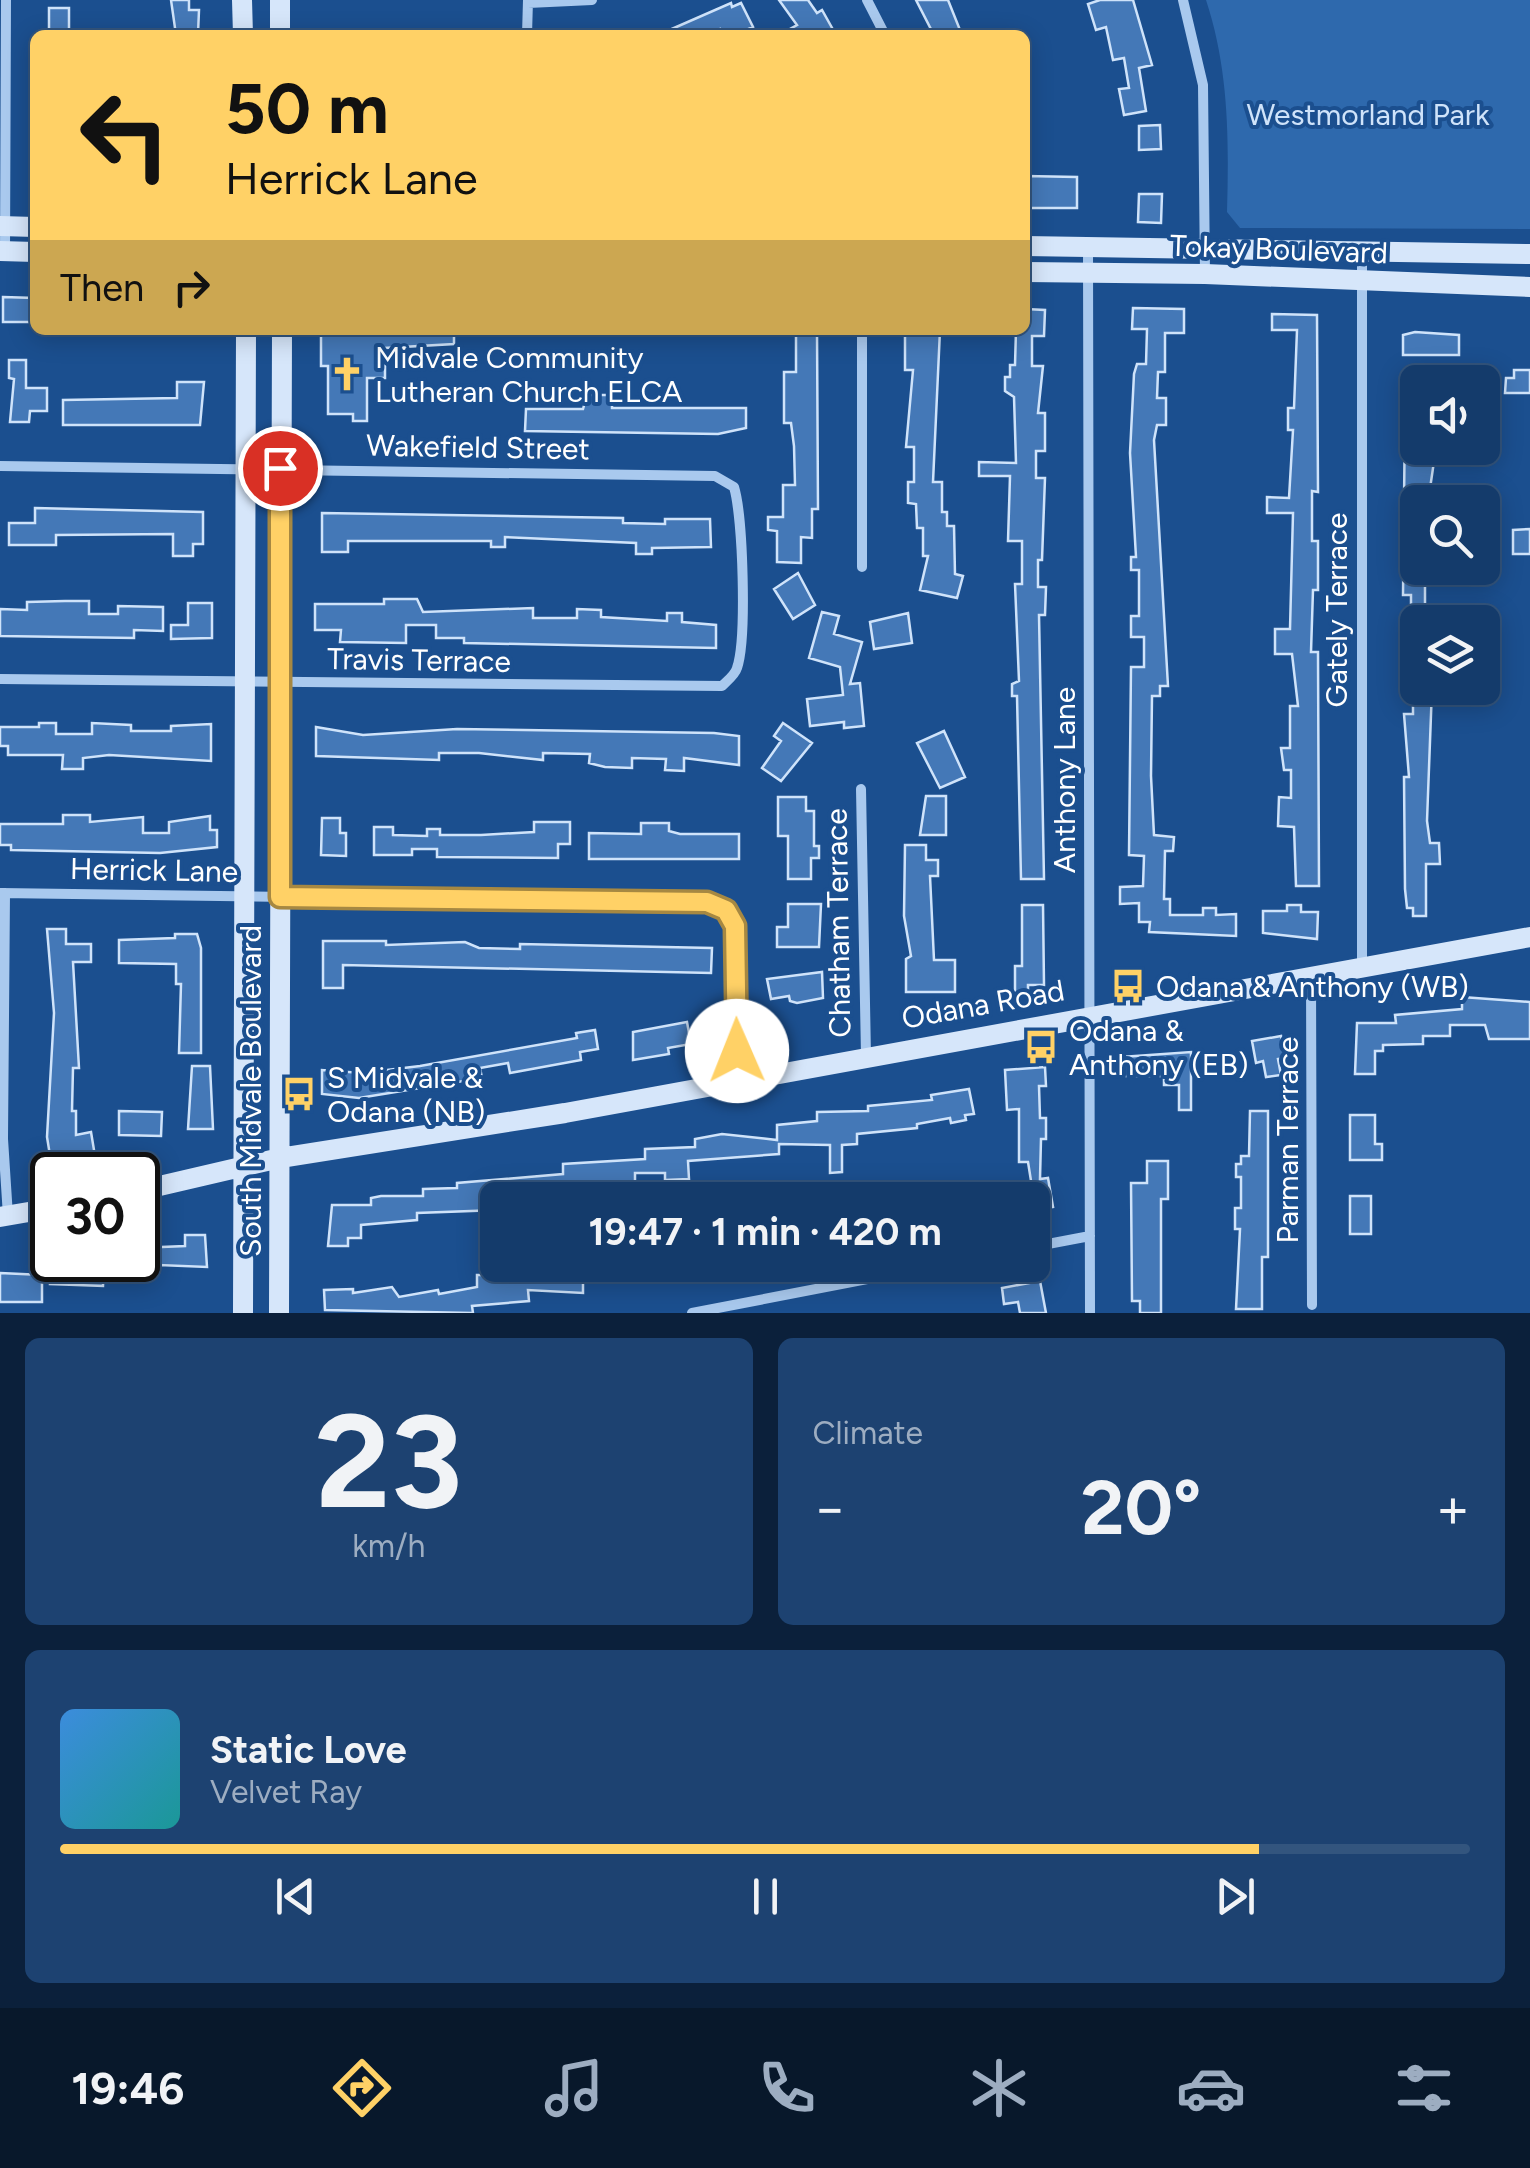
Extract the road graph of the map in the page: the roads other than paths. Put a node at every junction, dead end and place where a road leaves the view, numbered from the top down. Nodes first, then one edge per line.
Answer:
1 (6, 0) edge
2 (242, 0) edge
3 (280, 0) edge
4 (592, 0) edge
5 (867, 0) edge
6 (1183, 0) edge
7 (528, 1) edge
8 (243, 30) edge
9 (280, 30) edge
10 (528, 30) edge
11 (882, 30) edge
12 (3, 226) edge
13 (30, 226) edge
14 (1030, 246) edge
15 (1088, 247) junction
16 (1205, 250) junction
17 (3, 251) edge
18 (30, 252) edge
19 (1362, 253) junction
20 (1530, 254) edge
21 (1030, 272) edge
22 (1089, 274) junction
23 (1205, 274) junction
24 (1362, 283) junction
25 (1530, 287) edge
26 (246, 335) edge
27 (282, 335) edge
28 (862, 335) edge
29 (0, 466) edge
30 (246, 468) junction
31 (280, 468) junction
32 (862, 567) dead end
33 (0, 680) edge
34 (246, 683) junction
35 (280, 683) junction
36 (718, 686) joint
37 (861, 789) dead end
38 (2, 893) edge
39 (244, 896) junction
40 (280, 897) junction
41 (1530, 937) edge
42 (1362, 966) junction
43 (1312, 975) junction
44 (1090, 1016) junction
45 (866, 1056) junction
46 (738, 1080) junction
47 (280, 1165) junction
48 (244, 1172) junction
49 (160, 1188) edge
50 (30, 1212) edge
51 (4, 1217) edge
52 (1090, 1236) junction
53 (1050, 1244) edge
54 (852, 1282) edge
55 (1312, 1306) dead end
56 (243, 1313) edge
57 (279, 1313) edge
58 (692, 1313) edge
59 (1090, 1313) edge

1 - 12 street
2 - 8 street
3 - 9 street
4 - 7 street
5 - 11 street
6 - 16 street
7 - 10 street
12 - 13 street
12 - 17 street
14 - 15 street, Tokay Boulevard
15 - 16 street, Tokay Boulevard
15 - 22 street, Anthony Lane
16 - 19 street, Tokay Boulevard
16 - 23 street
17 - 18 street
19 - 20 street, Tokay Boulevard
19 - 24 street, Gately Terrace
21 - 22 street, Tokay Boulevard
22 - 23 street, Tokay Boulevard
22 - 44 street, Anthony Lane
23 - 24 street, Tokay Boulevard
24 - 25 street, Tokay Boulevard
24 - 42 street, Gately Terrace
26 - 30 street, South Midvale Boulevard
27 - 31 street, South Midvale Boulevard
28 - 32 street
29 - 30 street, Wakefield Street
30 - 31 street, Wakefield Street
30 - 34 street, South Midvale Boulevard
31 - 35 street, South Midvale Boulevard
31 - 36 street, Wakefield Street
33 - 34 street, Travis Terrace
34 - 35 street, Travis Terrace
34 - 39 street, South Midvale Boulevard
35 - 36 street, Travis Terrace
35 - 40 street, South Midvale Boulevard
37 - 45 street, Chatham Terrace
38 - 39 street, Herrick Lane
38 - 51 street
39 - 40 street, Herrick Lane
39 - 48 street, South Midvale Boulevard
40 - 46 street, Herrick Lane
40 - 47 street, South Midvale Boulevard
41 - 42 street, Odana Road
42 - 43 street, Odana Road
43 - 44 street, Odana Road
43 - 55 street, Parman Terrace
44 - 45 street, Odana Road
44 - 52 street, Anthony Lane
45 - 46 street, Odana Road
46 - 47 street, Odana Road
47 - 48 street, Odana Road
47 - 57 street, South Midvale Boulevard
48 - 49 street, Odana Road
48 - 56 street, South Midvale Boulevard
50 - 51 street
52 - 53 street
52 - 59 street, Anthony Lane
54 - 58 street

